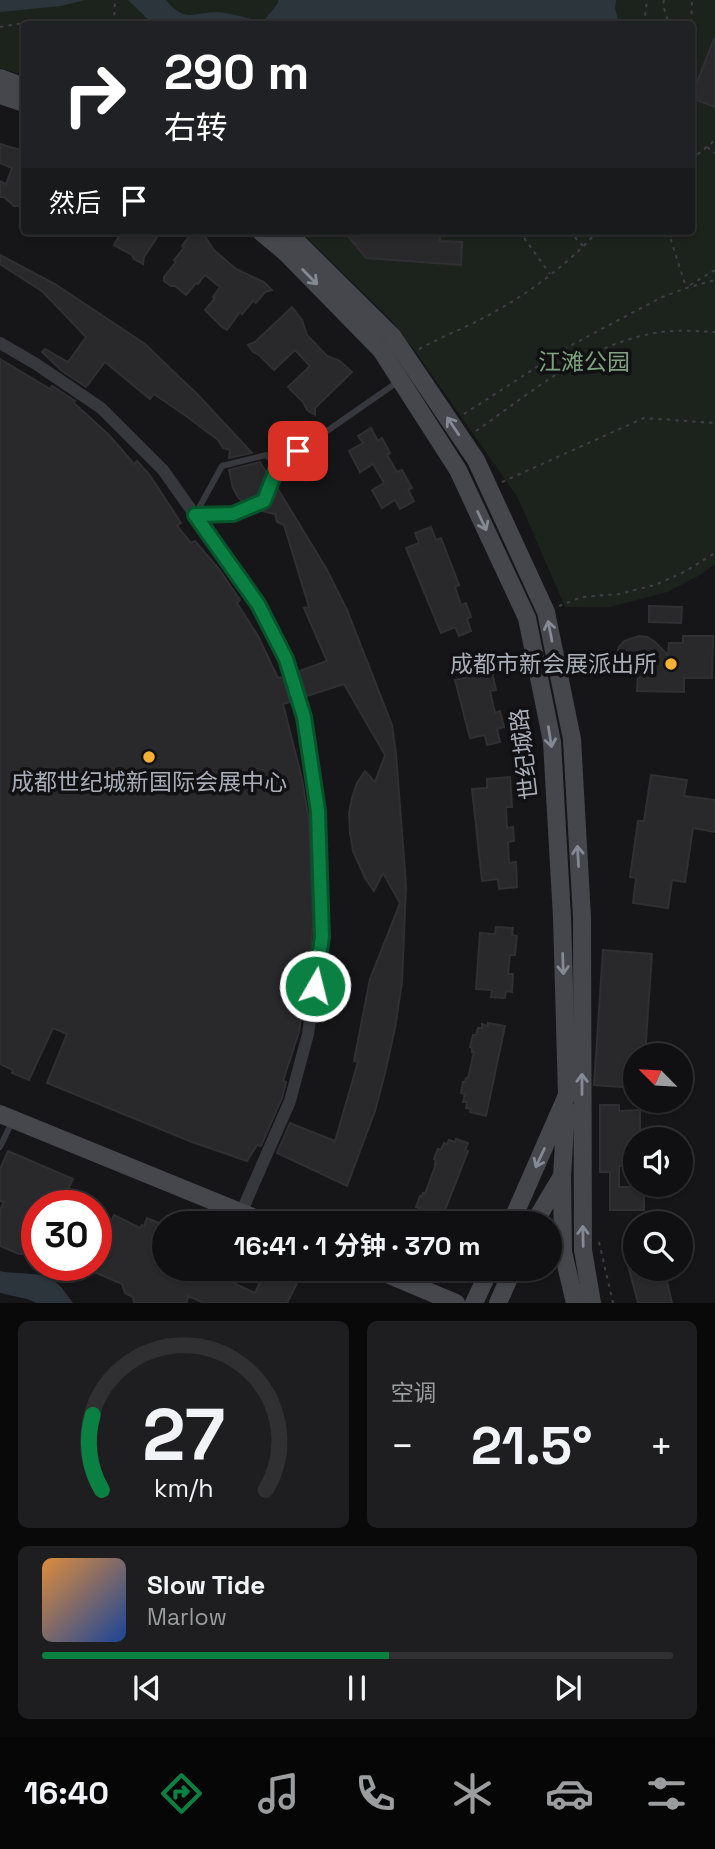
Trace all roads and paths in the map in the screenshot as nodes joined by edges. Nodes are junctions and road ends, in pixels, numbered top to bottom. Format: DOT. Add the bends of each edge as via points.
graph roads {
  1 [pos="115,0"];
  2 [pos="647,0"];
  3 [pos="664,0"];
  4 [pos="692,0"];
  5 [pos="37,21"];
  6 [pos="75,21"];
  7 [pos="114,21"];
  8 [pos="644,21"];
  9 [pos="668,21"];
  10 [pos="691,21"];
  11 [pos="21,24"];
  12 [pos="0,27"];
  13 [pos="0,78"];
  14 [pos="21,86"];
  15 [pos="0,95"];
  16 [pos="21,102"];
  17 [pos="715,140"];
  18 [pos="706,147"];
  19 [pos="715,153"];
  20 [pos="695,157"];
  21 [pos="265,235"];
  22 [pos="290,235"];
  23 [pos="522,235"];
  24 [pos="573,235"];
  25 [pos="594,235"];
  26 [pos="669,235"];
  27 [pos="583,246"];
  28 [pos="715,271"];
  29 [pos="551,275"];
  30 [pos="715,281"];
  31 [pos="686,288"];
  32 [pos="715,332"];
  33 [pos="0,343"];
  34 [pos="415,351"];
  35 [pos="401,380"];
  36 [pos="460,417"];
  37 [pos="715,423"];
  38 [pos="472,433"];
  39 [pos="278,465"];
  40 [pos="489,488"];
  41 [pos="195,515"];
  42 [pos="715,553"];
  43 [pos="546,612"];
  44 [pos="567,1095"];
  45 [pos="7,1117"];
  46 [pos="0,1147"];
  47 [pos="582,1152"];
  48 [pos="562,1177"];
  49 [pos="236,1211"];
  50 [pos="242,1211"];
  51 [pos="516,1211"];
  52 [pos="541,1211"];
  53 [pos="562,1271"];
  54 [pos="404,1281"];
  55 [pos="484,1281"];
  56 [pos="508,1281"];
  57 [pos="570,1283"];
  58 [pos="456,1303"];
  59 [pos="474,1303"];
  60 [pos="498,1303"];
  61 [pos="575,1303"];
  62 [pos="592,1303"];
  1 -- 7 [label="path"];
  2 -- 8 [label="path"];
  3 -- 9 [label="path"];
  4 -- 10 [label="path"];
  5 -- 6 [label="path"];
  11 -- 12 [label="path"];
  13 -- 14 [label="main road"];
  15 -- 16 [label="main road"];
  17 -- 18 [label="path"];
  18 -- 19 [label="path"];
  18 -- 20 [label="path"];
  21 -- 35 [label="main road, 世纪城路, one-way" via="382,350"];
  40 -- 22 [label="main road, 世纪城路, one-way" via="476,460 393,337"];
  23 -- 29 [label="path"];
  24 -- 27 [label="path"];
  25 -- 27 [label="path"];
  26 -- 31 [label="path"];
  27 -- 29 [label="path"];
  28 -- 31 [label="path"];
  29 -- 34 [label="path" via="524,295"];
  30 -- 31 [label="path"];
  31 -- 36 [label="path" via="568,347"];
  32 -- 38 [label="path" via="651,333 592,354"];
  33 -- 41 [label="street" via="101,408 163,470"];
  35 -- 39 [label="lane"];
  35 -- 44 [label="main road, 世纪城路, one-way" via="458,470 527,618 552,742"];
  37 -- 40 [label="path" via="644,418"];
  39 -- 41 [label="lane" via="264,501 233,514"];
  39 -- 41 [label="lane" via="266,456 222,466"];
  40 -- 43 [label="main road, 世纪城路"];
  41 -- 50 [label="street" via="258,604 286,659 304,717 318,811 322,937 307,1034 290,1101"];
  42 -- 43 [label="path" via="655,584 619,594 582,597"];
  47 -- 43 [label="main road, 世纪城路, one-way" via="582,917 572,739"];
  44 -- 48 [label="main road"];
  44 -- 51 [label="main road, 世纪城路, one-way"];
  45 -- 46 [label="lane"];
  45 -- 49 [label="main road"];
  47 -- 48 [label="main road"];
  62 -- 47 [label="main road, 世纪城路, one-way" via="583,1250"];
  48 -- 52 [label="main road"];
  48 -- 57 [label="main road" via="563,1252"];
  53 -- 57 [label="main road"];
  54 -- 58 [label="main road"];
  55 -- 59 [label="main road"];
  56 -- 60 [label="main road"];
  57 -- 61 [label="main road"];
}
